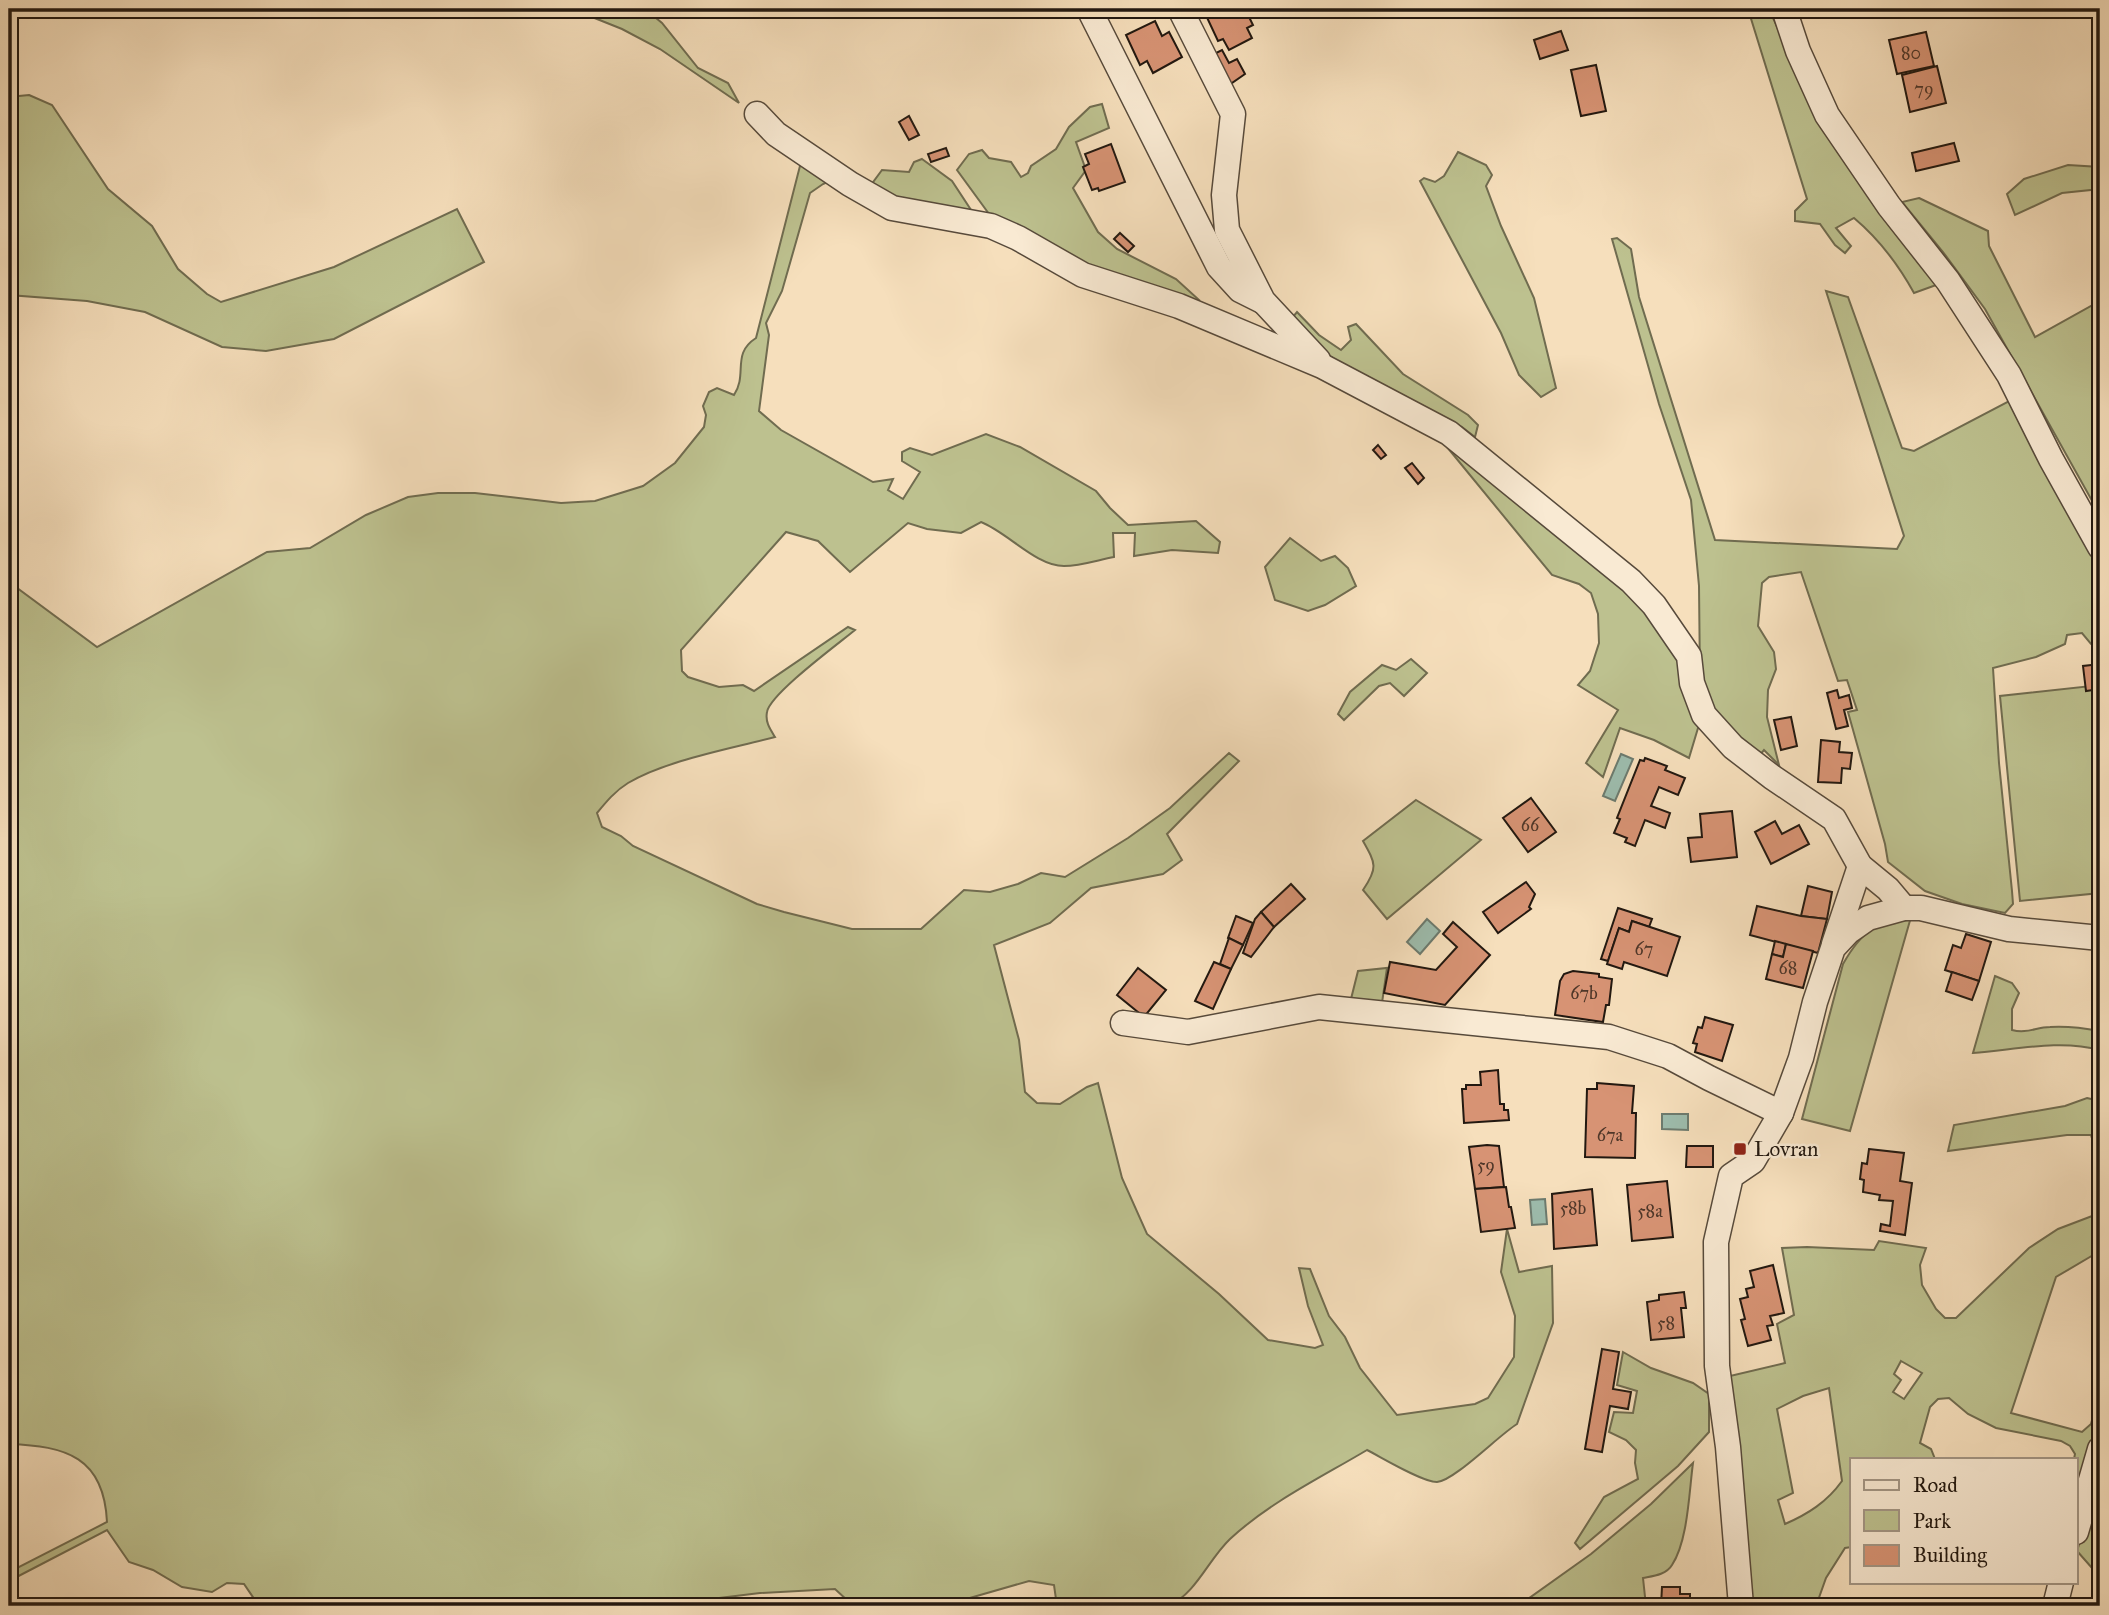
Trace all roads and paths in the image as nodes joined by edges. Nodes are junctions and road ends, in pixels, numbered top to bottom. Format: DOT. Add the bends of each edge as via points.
graph roads {
  1 [pos="1089,9"];
  2 [pos="1180,9"];
  3 [pos="1784,9"];
  4 [pos="757,114"];
  5 [pos="1263,301"];
  6 [pos="1322,366"];
  7 [pos="2100,547"];
  8 [pos="1860,866"];
  9 [pos="1904,908"];
  10 [pos="2100,938"];
  11 [pos="1833,948"];
  12 [pos="1123,1023"];
  13 [pos="1781,1113"];
  14 [pos="2100,1449"];
  15 [pos="2078,1525"];
  16 [pos="2060,1584"];
  17 [pos="1741,1606"];
  18 [pos="2055,1606"];
  1 -- 5 [label="street" via="1219,267 1240,290"];
  2 -- 5 [label="street" via="1233,114 1224,195 1227,230"];
  3 -- 7 [label="street" via="1827,115 1889,206 1948,281 2009,375"];
  4 -- 6 [label="street" via="776,134 892,208 991,226 1083,275 1180,306"];
  5 -- 6 [label="street"];
  6 -- 8 [label="street" via="1449,432 1631,581 1660,612 1689,656 1692,683 1704,715 1732,747 1834,819"];
  8 -- 9 [label="street"];
  8 -- 11 [label="street"];
  9 -- 10 [label="street" via="2008,929"];
  9 -- 11 [label="street" via="1868,918"];
  11 -- 13 [label="street"];
  12 -- 13 [label="street" via="1188,1032 1319,1007 1609,1037 1668,1056"];
  13 -- 17 [label="street" via="1753,1161 1731,1176 1716,1242 1717,1366"];
  14 -- 15 [label="street"];
  16 -- 18 [label="street"];
}
